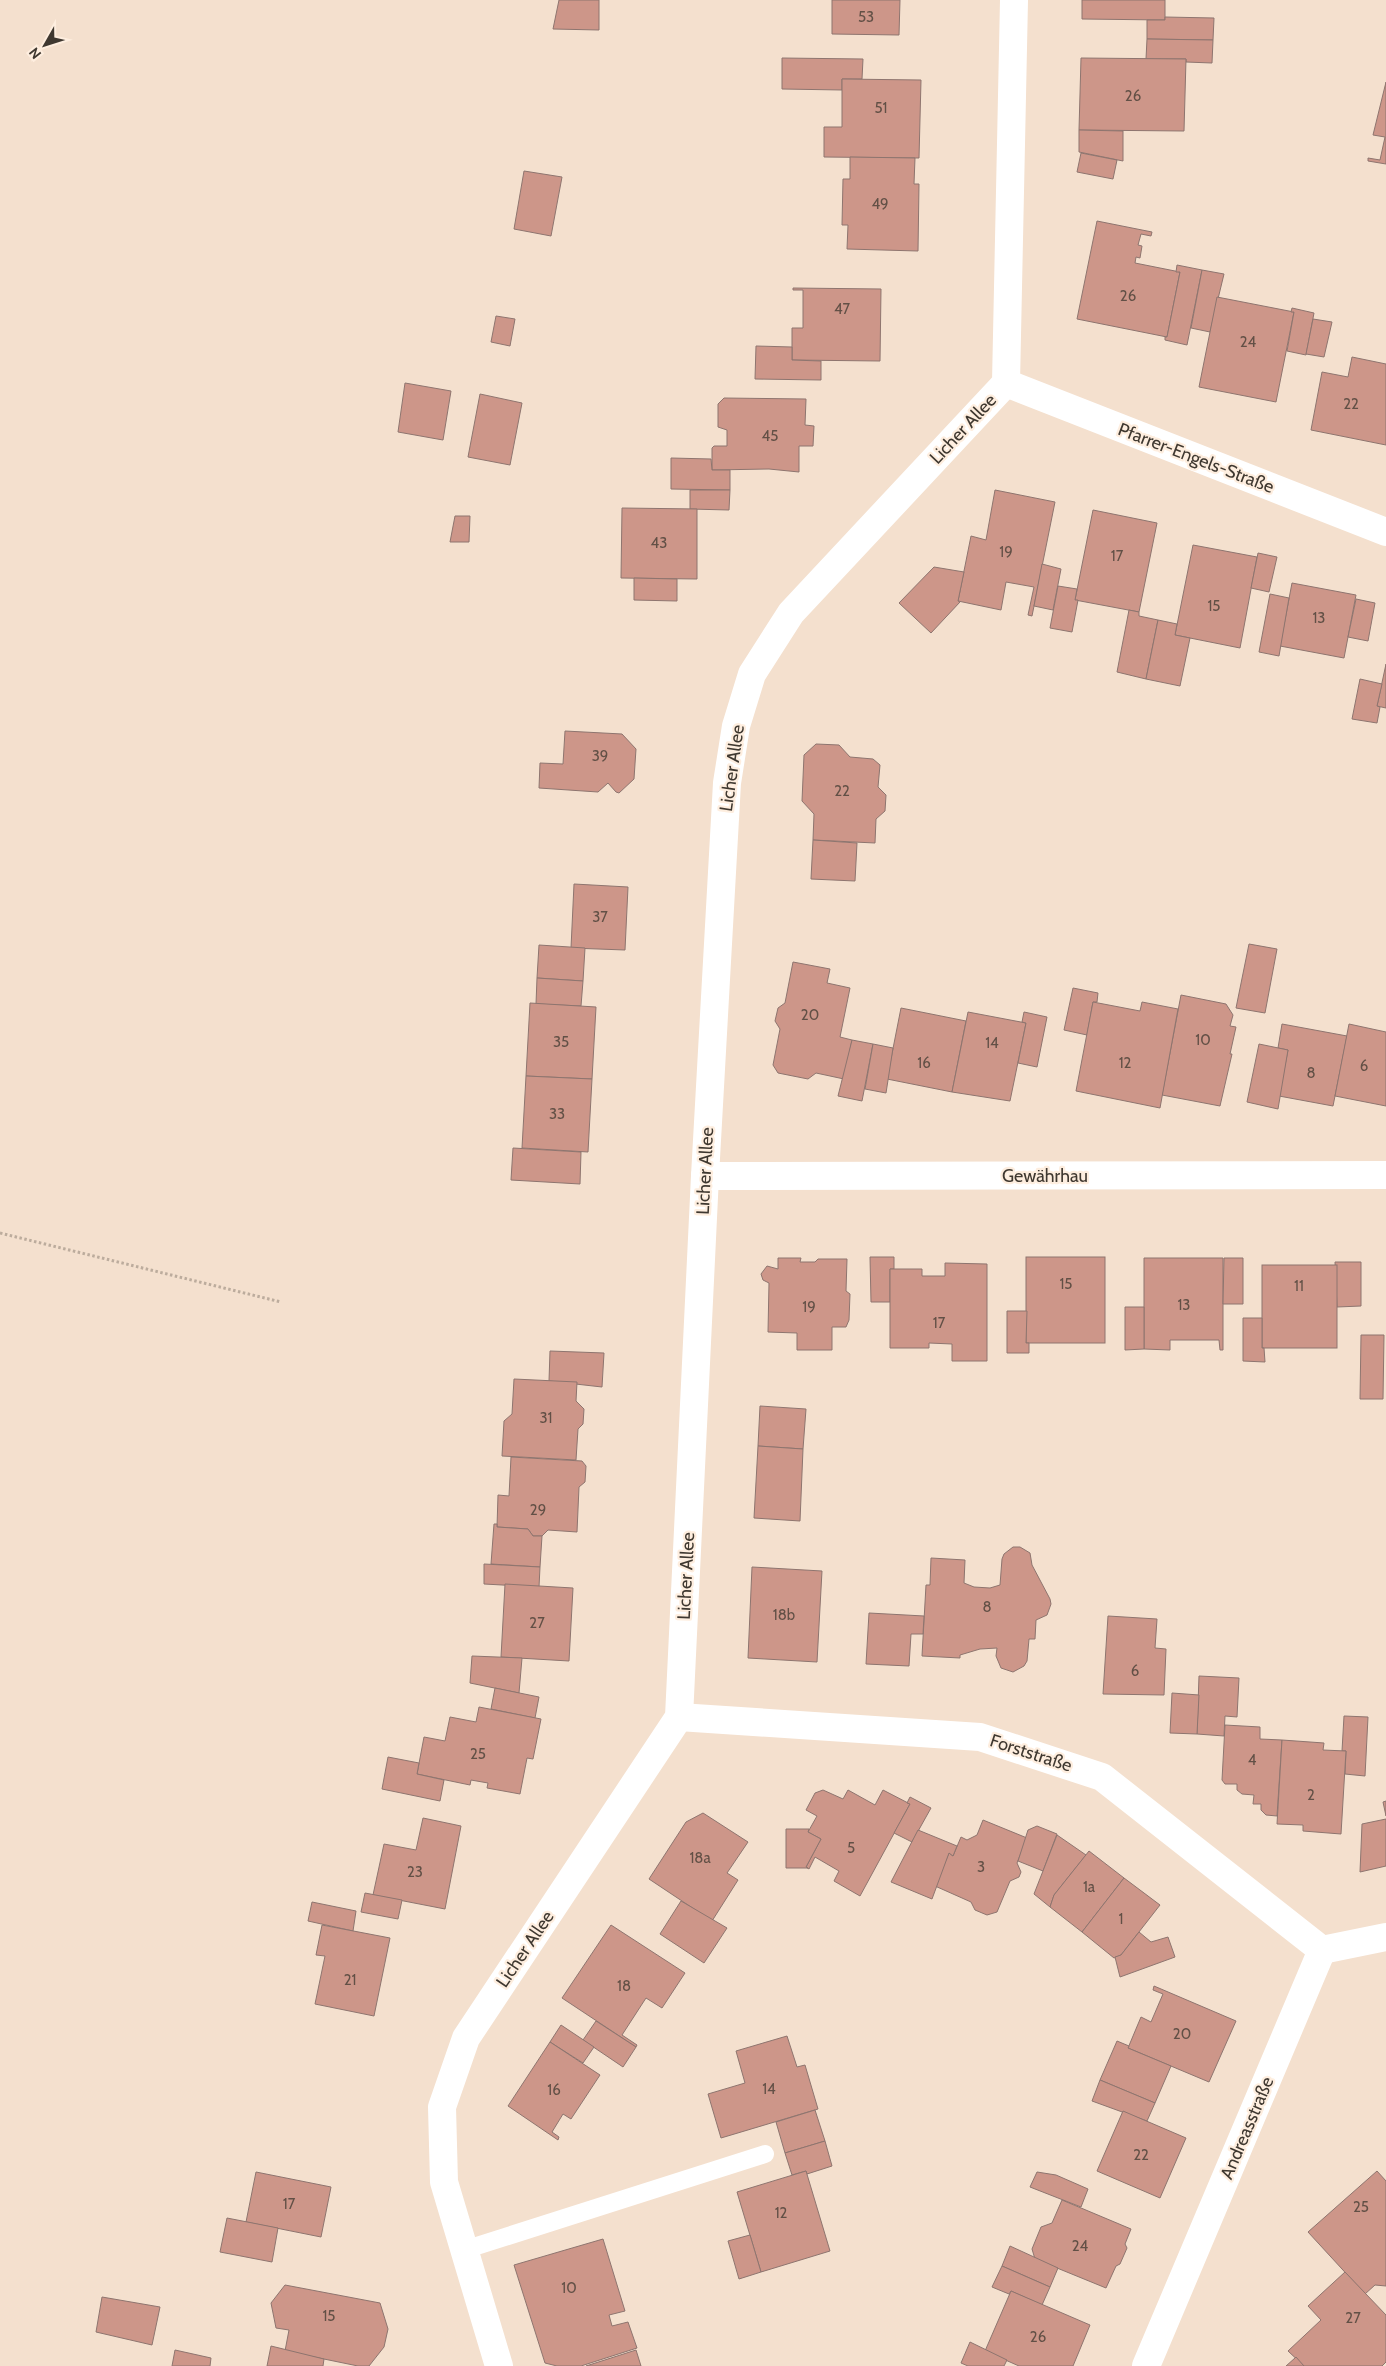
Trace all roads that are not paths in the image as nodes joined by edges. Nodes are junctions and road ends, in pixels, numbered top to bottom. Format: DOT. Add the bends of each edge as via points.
graph roads {
  1 [pos="1014,0"];
  2 [pos="1006,383"];
  3 [pos="1386,532"];
  4 [pos="1386,1175"];
  5 [pos="705,1176"];
  6 [pos="679,1717"];
  7 [pos="1386,1937"];
  8 [pos="1322,1950"];
  9 [pos="765,2154"];
  10 [pos="464,2250"];
  11 [pos="499,2366"];
  12 [pos="1146,2366"];
  1 -- 2 [label="street, Licher Allee"];
  2 -- 3 [label="street, Pfarrer-Engels-Straße"];
  2 -- 5 [label="street, Licher Allee" via="791,613 752,674 736,726 727,783"];
  4 -- 5 [label="street, Gewährhau"];
  5 -- 6 [label="street, Licher Allee"];
  6 -- 8 [label="street, Forststraße" via="980,1737 1102,1776"];
  6 -- 10 [label="street, Licher Allee" via="466,2038 442,2107 444,2182"];
  7 -- 8 [label="street"];
  8 -- 12 [label="street, Andreasstraße"];
  9 -- 10 [label="lane"];
  10 -- 11 [label="street, Licher Allee"];
}
